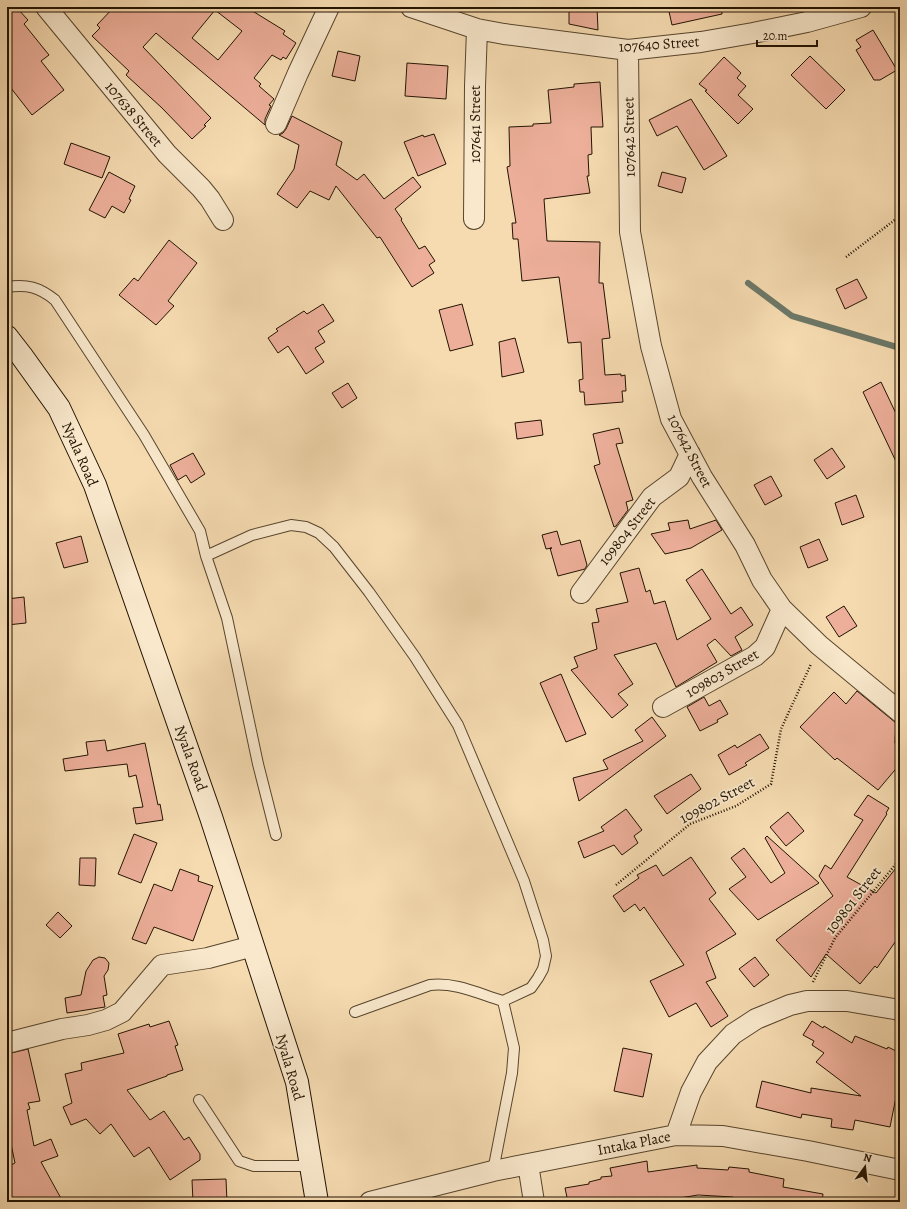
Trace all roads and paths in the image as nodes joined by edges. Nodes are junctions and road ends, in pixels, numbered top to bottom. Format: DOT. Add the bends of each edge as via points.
graph roads {
  1 [pos="46,7"];
  2 [pos="329,7"];
  3 [pos="411,7"];
  4 [pos="861,7"];
  5 [pos="477,29"];
  6 [pos="628,50"];
  7 [pos="276,124"];
  8 [pos="900,216"];
  9 [pos="474,219"];
  10 [pos="223,220"];
  11 [pos="846,257"];
  12 [pos="7,287"];
  13 [pos="7,337"];
  14 [pos="690,454"];
  15 [pos="206,556"];
  16 [pos="581,593"];
  17 [pos="782,609"];
  18 [pos="819,646"];
  19 [pos="663,707"];
  20 [pos="900,712"];
  21 [pos="276,835"];
  22 [pos="900,859"];
  23 [pos="616,885"];
  24 [pos="253,946"];
  25 [pos="504,1001"];
  26 [pos="806,1001"];
  27 [pos="900,1010"];
  28 [pos="355,1012"];
  29 [pos="7,1043"];
  30 [pos="199,1100"];
  31 [pos="676,1135"];
  32 [pos="528,1164"];
  33 [pos="312,1166"];
  34 [pos="900,1170"];
  35 [pos="493,1171"];
  36 [pos="317,1202"];
  37 [pos="370,1202"];
  38 [pos="534,1202"];
  1 -- 10 [label="street, 107638 Street" via="167,154 201,188"];
  2 -- 7 [label="street"];
  3 -- 5 [label="street, 107640 Street"];
  4 -- 6 [label="street, 107640 Street" via="753,33"];
  5 -- 6 [label="street, 107640 Street"];
  5 -- 9 [label="street, 107641 Street"];
  6 -- 14 [label="street, 107642 Street" via="630,232 651,346 671,419"];
  8 -- 11 [label="path"];
  12 -- 15 [label="lane" via="30,286 44,291 55,300 144,435 200,531"];
  13 -- 24 [label="street, Nyala Road" via="22,354 59,408 95,485 212,818"];
  14 -- 16 [label="street, 109804 Street" via="679,477 652,497"];
  14 -- 17 [label="street, 107642 Street" via="702,478 745,545 762,580"];
  15 -- 21 [label="lane" via="227,618"];
  15 -- 25 [label="lane" via="252,535 291,525 306,527 319,533 334,547 369,592 415,657 458,725 524,881 543,940 546,956 538,978 531,988"];
  17 -- 18 [label="street, 107642 Street"];
  17 -- 19 [label="street, 109803 Street" via="765,647 755,656"];
  18 -- 20 [label="street, 107642 Street"];
  18 -- 23 [label="path, 109802 Street" via="781,729 771,784 736,806 690,824"];
  22 -- 26 [label="path, 109801 Street" via="835,938"];
  24 -- 29 [label="street" via="208,958 162,964 122,1012 88,1025"];
  24 -- 33 [label="street, Nyala Road" via="297,1082"];
  25 -- 28 [label="lane" via="442,984 424,987"];
  25 -- 35 [label="lane" via="514,1048 512,1073"];
  26 -- 27 [label="street" via="847,1001"];
  26 -- 31 [label="street" via="756,1019 732,1034 707,1062 691,1092"];
  30 -- 33 [label="lane" via="239,1161 254,1166"];
  31 -- 32 [label="street, Intaka Place"];
  31 -- 34 [label="street, Intaka Place" via="723,1136"];
  32 -- 35 [label="street, Intaka Place"];
  32 -- 38 [label="street"];
  33 -- 36 [label="street, Nyala Road"];
  35 -- 37 [label="street, Intaka Place"];
}
